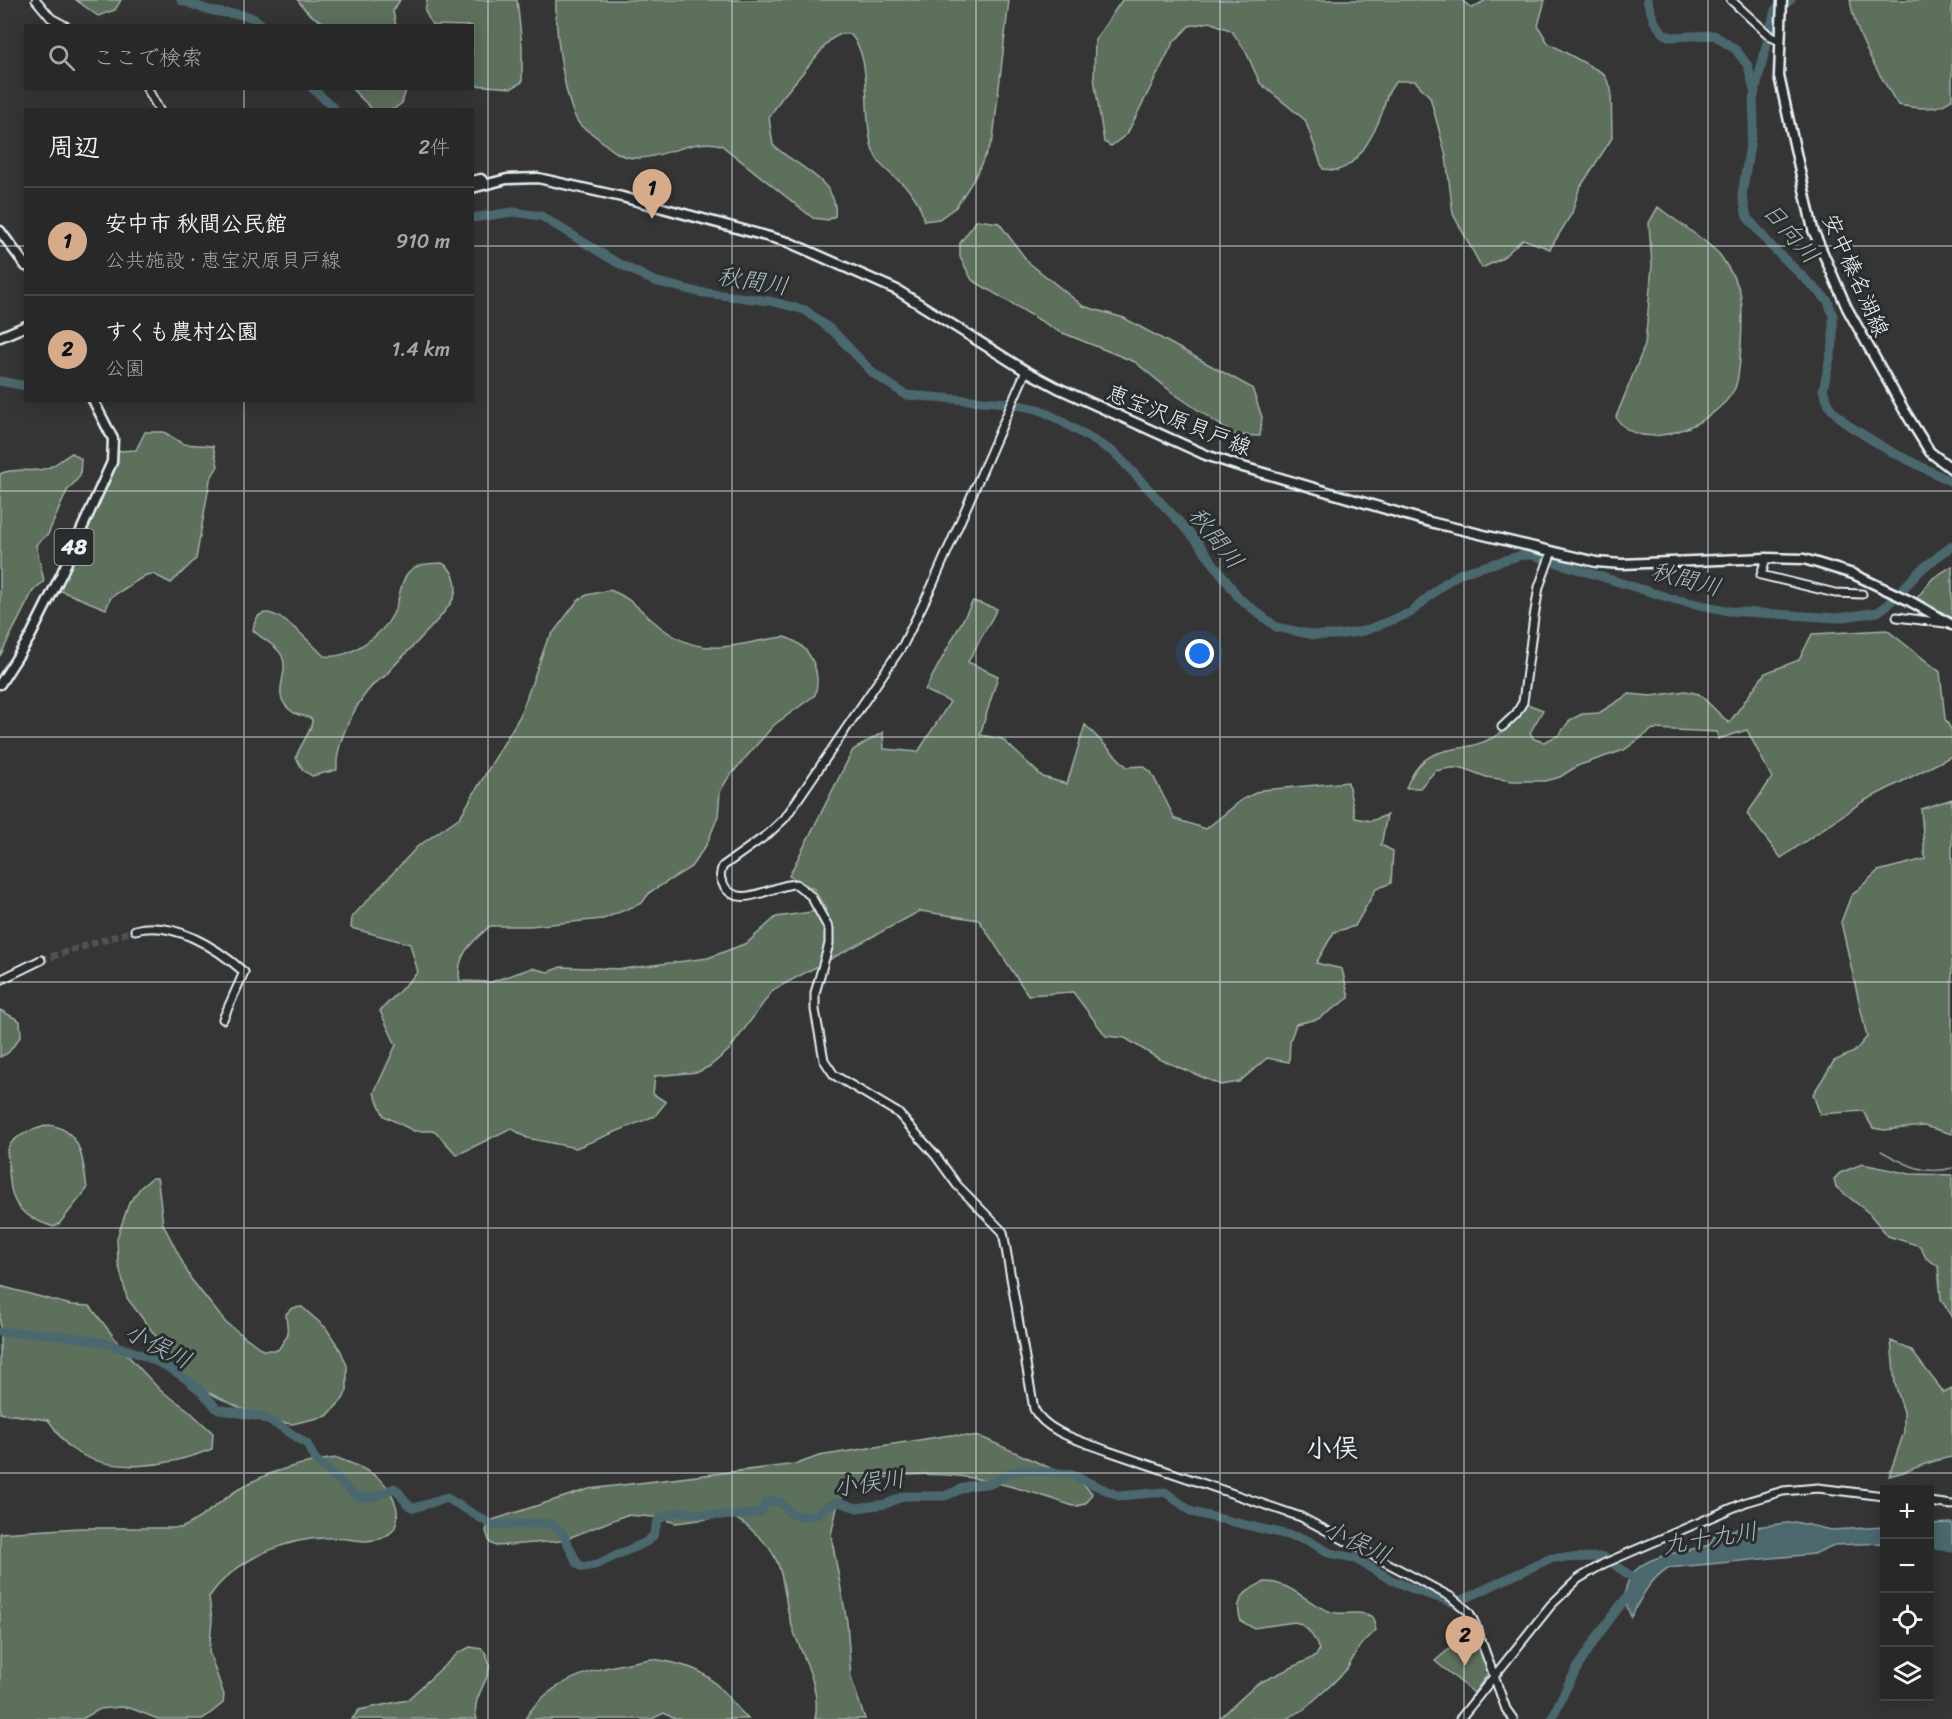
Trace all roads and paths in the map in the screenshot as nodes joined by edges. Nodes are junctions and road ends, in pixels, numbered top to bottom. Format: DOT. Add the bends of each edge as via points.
graph roads {
  1 [pos="36,0"];
  2 [pos="1731,0"];
  3 [pos="1782,4"];
  4 [pos="62,24"];
  5 [pos="1780,41"];
  6 [pos="148,90"];
  7 [pos="158,108"];
  8 [pos="474,181"];
  9 [pos="486,184"];
  10 [pos="474,187"];
  11 [pos="0,231"];
  12 [pos="24,263"];
  13 [pos="24,327"];
  14 [pos="0,337"];
  15 [pos="1026,371"];
  16 [pos="93,402"];
  17 [pos="1952,469"];
  18 [pos="1551,553"];
  19 [pos="1766,558"];
  20 [pos="1862,594"];
  21 [pos="1897,617"];
  22 [pos="1951,625"];
  23 [pos="0,684"];
  24 [pos="1502,727"];
  25 [pos="135,930"];
  26 [pos="40,960"];
  27 [pos="0,980"];
  28 [pos="223,1019"];
  29 [pos="1880,1496"];
  30 [pos="1934,1503"];
  31 [pos="1952,1505"];
  32 [pos="1495,1676"];
  33 [pos="1460,1719"];
  34 [pos="1513,1719"];
  1 -- 4 [label="street" via="51,18"];
  2 -- 5 [label="street" via="1768,35"];
  3 -- 5 [label="main road, 安中榛名湖線"];
  5 -- 17 [label="main road, 安中榛名湖線" via="1779,76 1785,112 1820,248 1847,308 1917,432 1930,452"];
  6 -- 7 [label="street"];
  8 -- 9 [label="main road, 恵宝沢原貝戸線" via="481,179"];
  9 -- 10 [label="main road, 恵宝沢原貝戸線"];
  9 -- 15 [label="main road, 恵宝沢原貝戸線" via="538,178 788,242 897,290"];
  11 -- 12 [label="main road"];
  13 -- 14 [label="main road"];
  15 -- 18 [label="main road, 恵宝沢原貝戸線" via="1206,455 1430,522"];
  15 -- 32 [label="street" via="903,645 785,818 723,866 722,881 732,894 743,897 796,884 807,892 824,917 829,944 815,1003 826,1065 834,1075 898,1113 957,1185 1003,1232 1034,1409 1041,1419 1108,1452 1301,1517 1451,1597 1467,1610 1475,1624"];
  16 -- 23 [label="main road, 48" via="113,439 112,462 63,573"];
  18 -- 19 [label="main road, 恵宝沢原貝戸線" via="1622,564"];
  18 -- 24 [label="street" via="1533,617 1523,702"];
  19 -- 20 [label="street" via="1761,575 1835,593"];
  19 -- 22 [label="main road, 恵宝沢原貝戸線" via="1816,561 1877,585"];
  21 -- 22 [label="street"];
  25 -- 28 [label="street" via="165,927 179,931 244,972"];
  26 -- 27 [label="street"];
  29 -- 32 [label="street" via="1818,1488 1783,1491 1746,1502 1613,1559 1563,1592"];
  30 -- 31 [label="street"];
  32 -- 33 [label="street"];
  32 -- 34 [label="street"];
}
